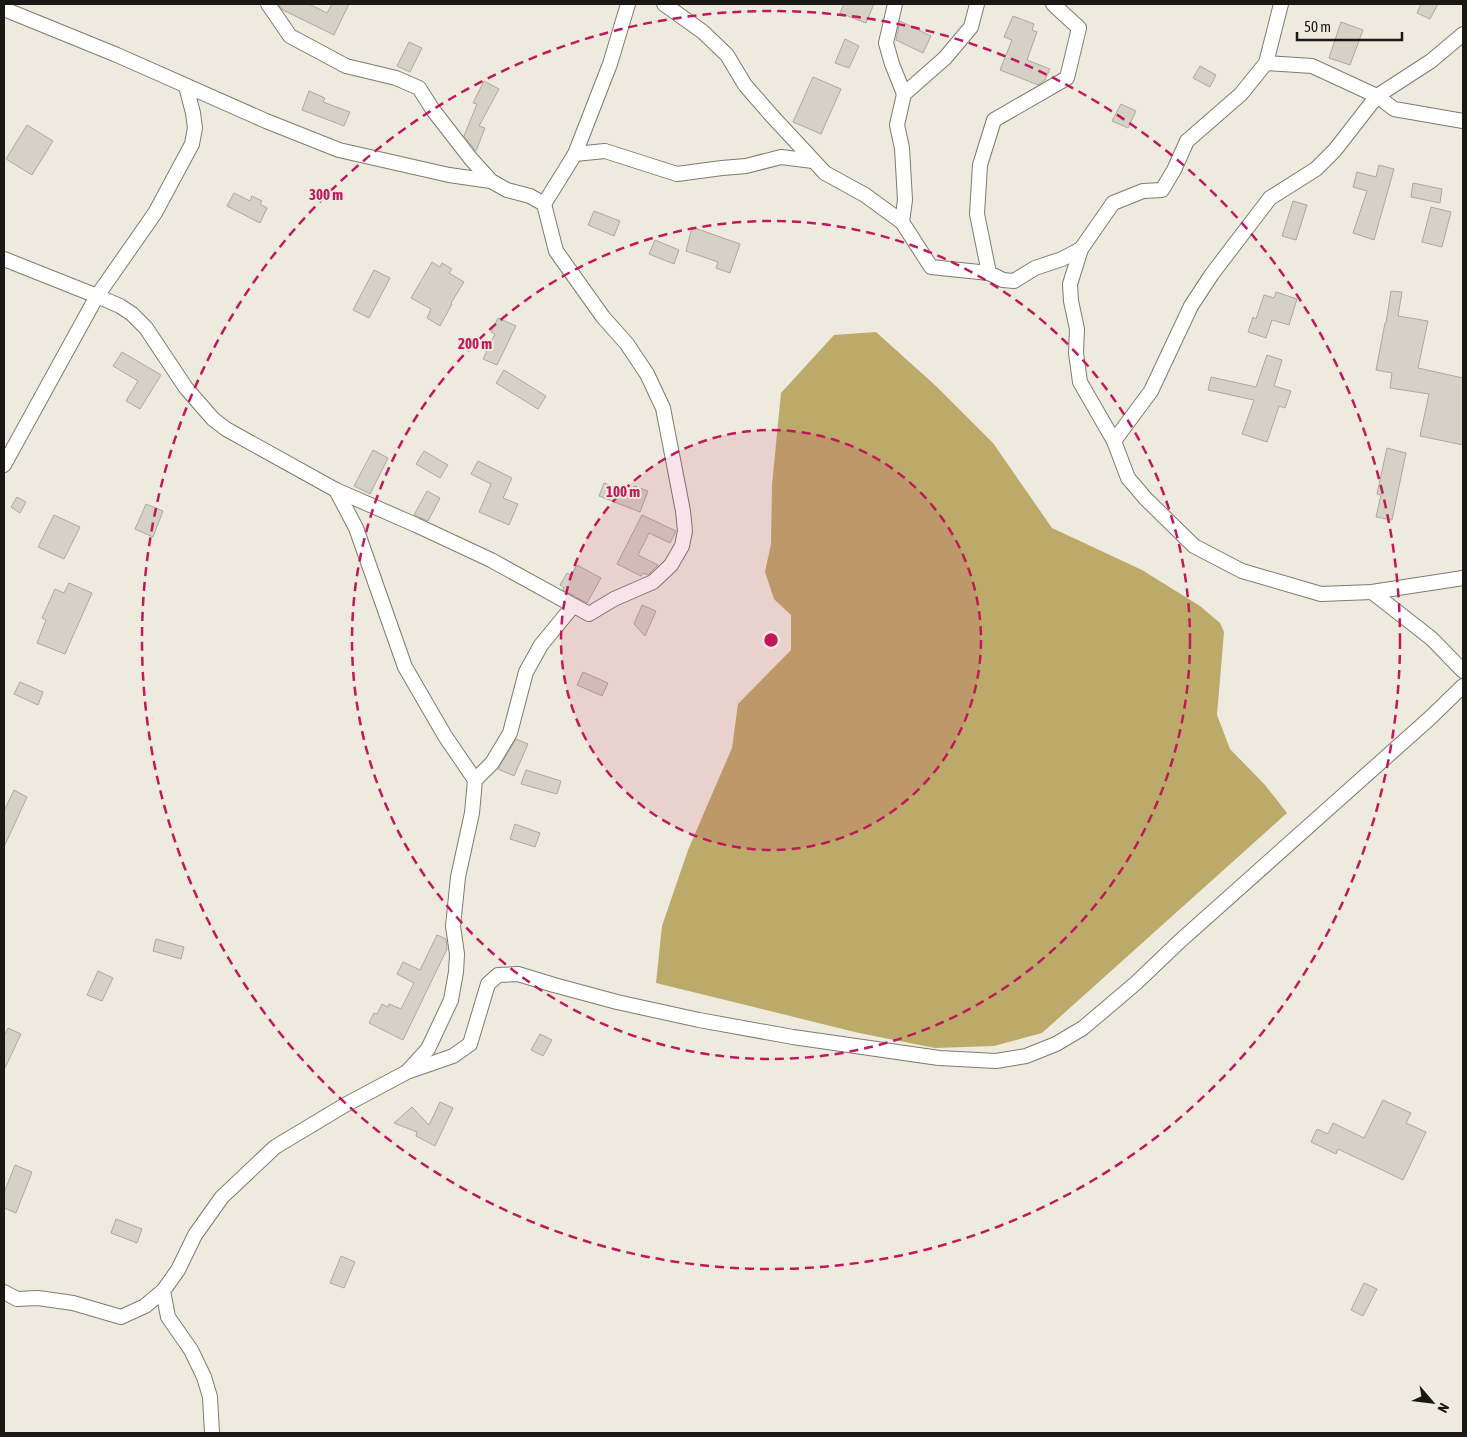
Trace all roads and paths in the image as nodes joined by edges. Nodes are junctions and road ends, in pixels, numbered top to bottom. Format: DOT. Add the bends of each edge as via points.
graph roads {
  1 [pos="268,4"];
  2 [pos="628,4"];
  3 [pos="664,4"];
  4 [pos="895,4"];
  5 [pos="978,4"];
  6 [pos="1053,4"];
  7 [pos="1281,4"];
  8 [pos="4,9"];
  9 [pos="1463,34"];
  10 [pos="1266,63"];
  11 [pos="186,86"];
  12 [pos="904,94"];
  13 [pos="1377,96"];
  14 [pos="1463,121"];
  15 [pos="575,154"];
  16 [pos="814,161"];
  17 [pos="491,181"];
  18 [pos="544,204"];
  19 [pos="902,222"];
  20 [pos="1081,248"];
  21 [pos="4,259"];
  22 [pos="4,270"];
  23 [pos="35,272"];
  24 [pos="989,273"];
  25 [pos="97,296"];
  26 [pos="1114,441"];
  27 [pos="4,465"];
  28 [pos="336,490"];
  29 [pos="1463,575"];
  30 [pos="1372,592"];
  31 [pos="573,606"];
  32 [pos="1463,671"];
  33 [pos="1463,686"];
  34 [pos="474,780"];
  35 [pos="407,1072"];
  36 [pos="163,1291"];
  37 [pos="4,1292"];
  38 [pos="212,1433"];
  1 -- 17 [label="street" via="290,36 346,66 396,78 419,88"];
  2 -- 15 [label="street" via="610,64"];
  3 -- 16 [label="street" via="703,32 727,55 745,85"];
  4 -- 12 [label="street" via="886,42"];
  5 -- 12 [label="street" via="971,26 945,58"];
  6 -- 24 [label="street" via="1079,28 1067,78 994,120 980,165 977,214"];
  7 -- 10 [label="street"];
  8 -- 11 [label="street"];
  9 -- 13 [label="street" via="1431,61"];
  10 -- 13 [label="street" via="1312,66"];
  10 -- 20 [label="street" via="1241,94 1187,141 1162,190 1143,192 1113,203"];
  11 -- 17 [label="street" via="339,150 449,175"];
  11 -- 25 [label="street" via="195,128 192,144 155,213"];
  12 -- 19 [label="street" via="897,125 902,148 905,200"];
  13 -- 14 [label="street" via="1394,109"];
  13 -- 26 [label="street" via="1335,150 1316,169 1270,198 1239,238 1191,306 1151,392"];
  15 -- 16 [label="street" via="604,151 677,174 746,166 781,158"];
  15 -- 18 [label="street"];
  16 -- 19 [label="street" via="825,173"];
  17 -- 18 [label="street"];
  18 -- 31 [label="street" via="556,251 603,318 627,344 647,374 663,408 676,466 685,531 682,546 671,565 653,582 589,614"];
  19 -- 24 [label="street" via="931,267"];
  20 -- 24 [label="street" via="1014,281 1002,280"];
  20 -- 26 [label="street" via="1070,284 1080,382"];
  21 -- 23 [label="street"];
  22 -- 23 [label="street"];
  23 -- 25 [label="street"];
  25 -- 27 [label="street"];
  25 -- 28 [label="street" via="120,306 146,328 186,388 226,429"];
  26 -- 30 [label="street" via="1128,478 1194,546 1242,571 1321,594"];
  28 -- 31 [label="street" via="491,560"];
  28 -- 34 [label="street" via="356,528 405,667"];
  29 -- 30 [label="street"];
  30 -- 32 [label="street" via="1432,639"];
  31 -- 34 [label="street" via="541,646 526,672 510,733 492,763"];
  33 -- 35 [label="street" via="1136,983 1082,1028 1056,1044 1026,1056 996,1061 939,1058 793,1037 617,1002 518,974 498,975 488,984 470,1044 453,1056"];
  34 -- 35 [label="street" via="472,813 458,877 454,926 456,972 451,1000 428,1049"];
  35 -- 36 [label="street" via="275,1147 222,1197 195,1235 178,1270"];
  36 -- 37 [label="street" via="144,1306 121,1317 72,1303 38,1298 17,1299"];
  36 -- 38 [label="street" via="168,1317 191,1350 204,1377 210,1397"];
}
